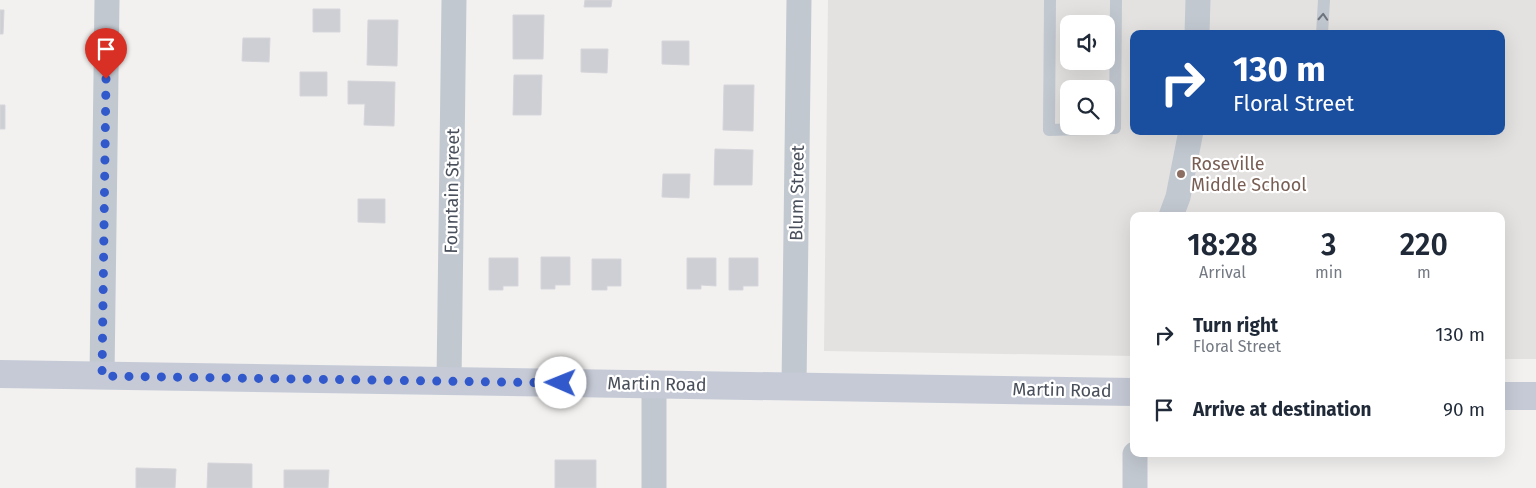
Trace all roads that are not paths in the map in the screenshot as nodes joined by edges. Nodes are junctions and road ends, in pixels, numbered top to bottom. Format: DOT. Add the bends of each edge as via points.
graph roads {
  1 [pos="107,0"];
  2 [pos="454,0"];
  3 [pos="799,0"];
  4 [pos="1050,0"];
  5 [pos="1116,0"];
  6 [pos="1198,0"];
  7 [pos="1324,0"];
  8 [pos="1197,30"];
  9 [pos="1322,30"];
  10 [pos="1190,135"];
  11 [pos="1172,212"];
  12 [pos="0,374"];
  13 [pos="102,376"];
  14 [pos="449,381"];
  15 [pos="654,384"];
  16 [pos="794,385"];
  17 [pos="1130,392"];
  18 [pos="1505,396"];
  19 [pos="1536,396"];
  20 [pos="1135,457"];
  21 [pos="654,488"];
  22 [pos="1135,488"];
  1 -- 13 [label="street"];
  2 -- 14 [label="street, Fountain Street"];
  3 -- 16 [label="street, Blum Street"];
  4 -- 5 [label="lane" via="1049,130 1115,128"];
  6 -- 8 [label="street"];
  9 -- 7 [label="lane, one-way"];
  10 -- 11 [label="street"];
  12 -- 13 [label="street, Martin Road"];
  13 -- 14 [label="street, Martin Road"];
  14 -- 15 [label="street, Martin Road"];
  15 -- 16 [label="street, Martin Road"];
  15 -- 21 [label="street"];
  16 -- 17 [label="street, Martin Road"];
  18 -- 19 [label="street"];
  20 -- 22 [label="street"];
}
